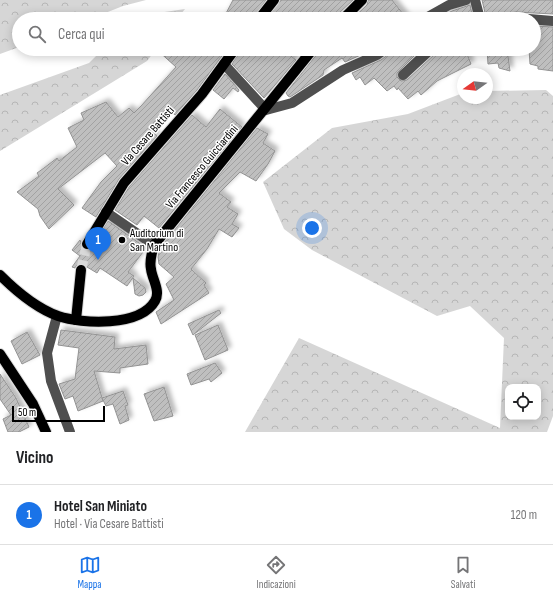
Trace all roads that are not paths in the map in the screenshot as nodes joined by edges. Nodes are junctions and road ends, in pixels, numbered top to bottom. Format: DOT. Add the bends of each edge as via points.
graph roads {
  1 [pos="274,0"];
  2 [pos="362,0"];
  3 [pos="466,0"];
  4 [pos="475,0"];
  5 [pos="265,12"];
  6 [pos="350,12"];
  7 [pos="436,12"];
  8 [pos="478,12"];
  9 [pos="541,20"];
  10 [pos="553,21"];
  11 [pos="230,56"];
  12 [pos="308,56"];
  13 [pos="375,56"];
  14 [pos="423,56"];
  15 [pos="224,64"];
  16 [pos="403,75"];
  17 [pos="266,110"];
  18 [pos="106,212"];
  19 [pos="87,244"];
  20 [pos="154,245"];
  21 [pos="81,270"];
  22 [pos="0,276"];
  23 [pos="57,316"];
  24 [pos="76,320"];
  25 [pos="0,354"];
  26 [pos="46,432"];
  27 [pos="70,432"];
  1 -- 5 [label="main road"];
  2 -- 6 [label="main road"];
  3 -- 7 [label="street"];
  4 -- 8 [label="street"];
  9 -- 10 [label="street"];
  11 -- 15 [label="main road, Via Cesare Battisti"];
  12 -- 17 [label="main road, Via Francesco Guicciardini"];
  13 -- 17 [label="street" via="344,70 292,103"];
  14 -- 16 [label="street"];
  15 -- 17 [label="street"];
  15 -- 18 [label="main road, Via Cesare Battisti" via="202,94 124,183"];
  17 -- 20 [label="main road, Via Francesco Guicciardini"];
  18 -- 19 [label="main road, Via Cesare Battisti"];
  18 -- 20 [label="street"];
  20 -- 24 [label="main road, Via Francesco Guicciardini" via="150,268 158,294 150,308 125,320"];
  21 -- 24 [label="main road"];
  22 -- 23 [label="main road, Via Francesco Guicciardini" via="19,293"];
  23 -- 24 [label="main road, Via Francesco Guicciardini"];
  23 -- 27 [label="street" via="47,353 52,381"];
  25 -- 26 [label="main road" via="33,404"];
}
